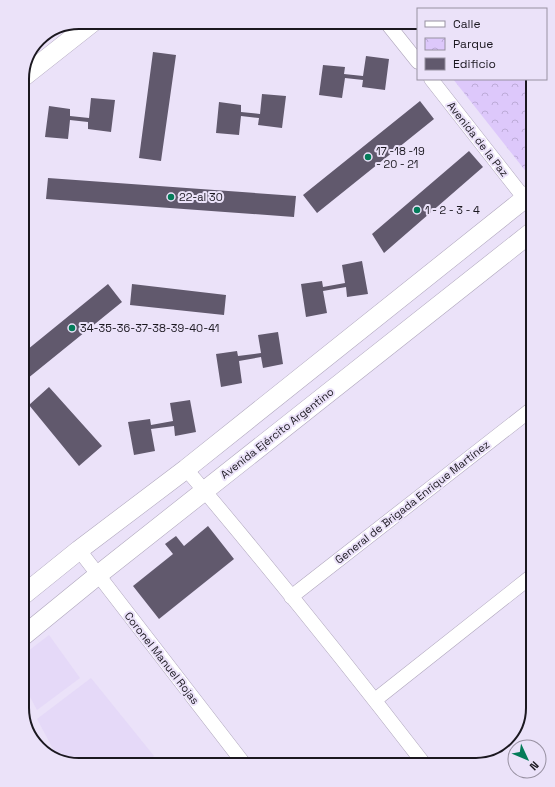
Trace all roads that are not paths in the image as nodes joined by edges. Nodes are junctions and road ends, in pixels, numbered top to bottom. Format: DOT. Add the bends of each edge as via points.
graph roads {
  1 [pos="84,29"];
  2 [pos="392,29"];
  3 [pos="417,61"];
  4 [pos="29,72"];
  5 [pos="432,80"];
  6 [pos="526,192"];
  7 [pos="526,198"];
  8 [pos="526,237"];
  9 [pos="526,413"];
  10 [pos="186,469"];
  11 [pos="204,491"];
  12 [pos="79,550"];
  13 [pos="98,575"];
  14 [pos="526,581"];
  15 [pos="29,590"];
  16 [pos="291,597"];
  17 [pos="29,631"];
  18 [pos="375,700"];
  19 [pos="240,758"];
  20 [pos="420,758"];
  1 -- 4 [label="street"];
  2 -- 3 [label="street"];
  5 -- 6 [label="street, Avenida de la Paz"];
  7 -- 10 [label="street"];
  8 -- 11 [label="street, Avenida Ejército Argentino"];
  9 -- 16 [label="street, General de Brigada Enrique Martínez"];
  10 -- 11 [label="street"];
  10 -- 12 [label="street"];
  11 -- 13 [label="street, Avenida Ejército Argentino"];
  11 -- 16 [label="street"];
  12 -- 13 [label="street, Coronel Manuel Rojas"];
  12 -- 15 [label="street"];
  13 -- 17 [label="street, Avenida Ejército Argentino"];
  13 -- 19 [label="street, Coronel Manuel Rojas"];
  14 -- 18 [label="street"];
  16 -- 18 [label="street"];
  18 -- 20 [label="street"];
}
